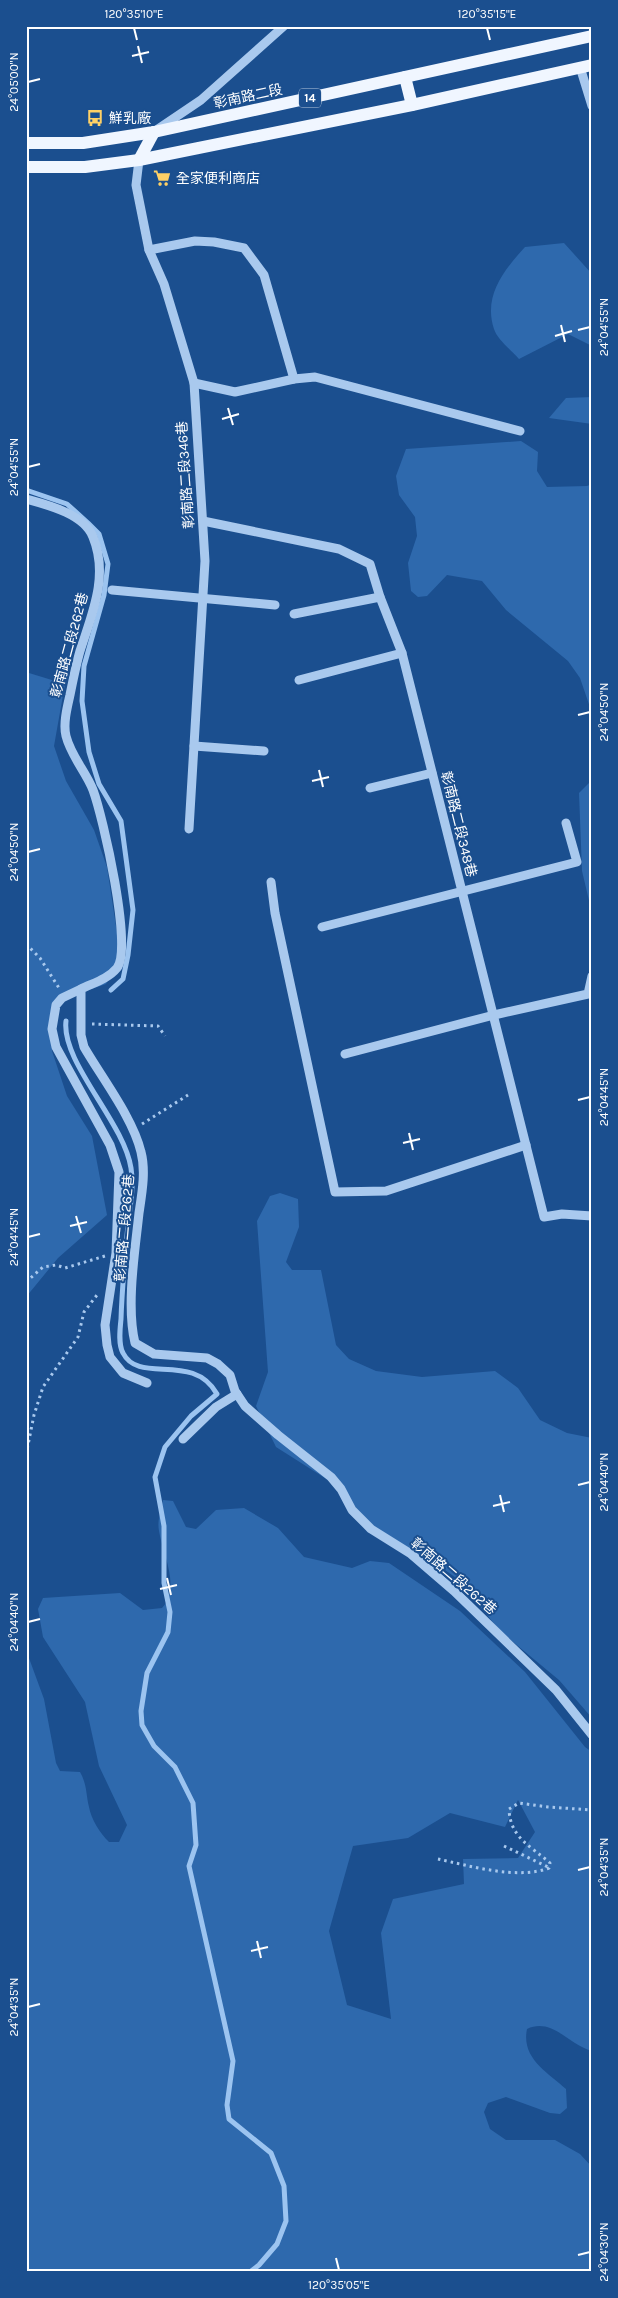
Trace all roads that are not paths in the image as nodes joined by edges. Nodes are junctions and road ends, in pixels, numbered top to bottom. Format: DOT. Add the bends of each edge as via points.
graph roads {
  1 [pos="284,26"];
  2 [pos="592,36"];
  3 [pos="586,66"];
  4 [pos="405,77"];
  5 [pos="412,105"];
  6 [pos="592,106"];
  7 [pos="154,132"];
  8 [pos="26,143"];
  9 [pos="139,160"];
  10 [pos="26,167"];
  11 [pos="149,250"];
  12 [pos="294,379"];
  13 [pos="194,383"];
  14 [pos="520,430"];
  15 [pos="26,499"];
  16 [pos="203,520"];
  17 [pos="112,590"];
  18 [pos="380,597"];
  19 [pos="201,599"];
  20 [pos="275,605"];
  21 [pos="294,614"];
  22 [pos="402,653"];
  23 [pos="299,680"];
  24 [pos="194,746"];
  25 [pos="264,750"];
  26 [pos="432,773"];
  27 [pos="370,788"];
  28 [pos="566,823"];
  29 [pos="189,829"];
  30 [pos="271,882"];
  31 [pos="462,890"];
  32 [pos="322,927"];
  33 [pos="592,976"];
  34 [pos="81,988"];
  35 [pos="494,1015"];
  36 [pos="345,1054"];
  37 [pos="526,1145"];
  38 [pos="592,1216"];
  39 [pos="147,1383"];
  40 [pos="237,1394"];
  41 [pos="183,1439"];
  42 [pos="592,1735"];
  1 -- 7 [label="street" via="201,100"];
  2 -- 4 [label="main road, 彰南路二段 / 14"];
  3 -- 5 [label="main road, 14"];
  3 -- 6 [label="street"];
  4 -- 5 [label="main road"];
  4 -- 7 [label="main road, 彰南路二段 / 14"];
  5 -- 9 [label="main road, 14"];
  7 -- 8 [label="main road, 彰南路二段 / 14" via="83,143"];
  7 -- 9 [label="main road, 彰南路二段346巷"];
  9 -- 10 [label="main road, 14" via="85,167"];
  9 -- 11 [label="street, 彰南路二段346巷" via="136,186"];
  11 -- 12 [label="street" via="195,240 244,248 264,275"];
  11 -- 13 [label="street, 彰南路二段346巷" via="164,284"];
  12 -- 13 [label="street" via="235,392"];
  12 -- 14 [label="street" via="315,377"];
  13 -- 16 [label="street, 彰南路二段346巷"];
  15 -- 34 [label="street, 彰南路二段262巷" via="63,510 82,524 93,535 99,557 96,603 67,706 66,736 93,788 99,808 110,852 122,949 117,968 105,978"];
  16 -- 18 [label="street, 彰南路二段348巷" via="339,549 370,564"];
  16 -- 19 [label="street, 彰南路二段346巷" via="205,561"];
  17 -- 19 [label="street"];
  18 -- 21 [label="street"];
  18 -- 22 [label="street, 彰南路二段348巷"];
  19 -- 20 [label="street"];
  19 -- 24 [label="street, 彰南路二段346巷"];
  22 -- 23 [label="street"];
  22 -- 26 [label="street, 彰南路二段348巷"];
  24 -- 25 [label="street"];
  24 -- 29 [label="street, 彰南路二段346巷"];
  26 -- 27 [label="street"];
  26 -- 31 [label="street, 彰南路二段348巷"];
  28 -- 31 [label="street" via="577,862"];
  30 -- 37 [label="street" via="335,1192 386,1191"];
  31 -- 32 [label="street"];
  31 -- 35 [label="street, 彰南路二段348巷"];
  33 -- 35 [label="street" via="588,994"];
  34 -- 39 [label="street" via="56,1005 52,1029 56,1047 110,1145 119,1172 116,1253 105,1325 110,1357 123,1373"];
  34 -- 40 [label="street, 彰南路二段262巷" via="84,1047 133,1130 141,1152 143,1171 132,1310 135,1343 154,1354 207,1358 230,1375"];
  35 -- 36 [label="street"];
  35 -- 37 [label="street, 彰南路二段348巷"];
  37 -- 38 [label="street, 彰南路二段348巷" via="544,1217 562,1214"];
  40 -- 41 [label="street" via="216,1408"];
  40 -- 42 [label="street, 彰南路二段262巷" via="258,1418 331,1477 352,1510 370,1529 410,1554 454,1591 556,1690"];
}
